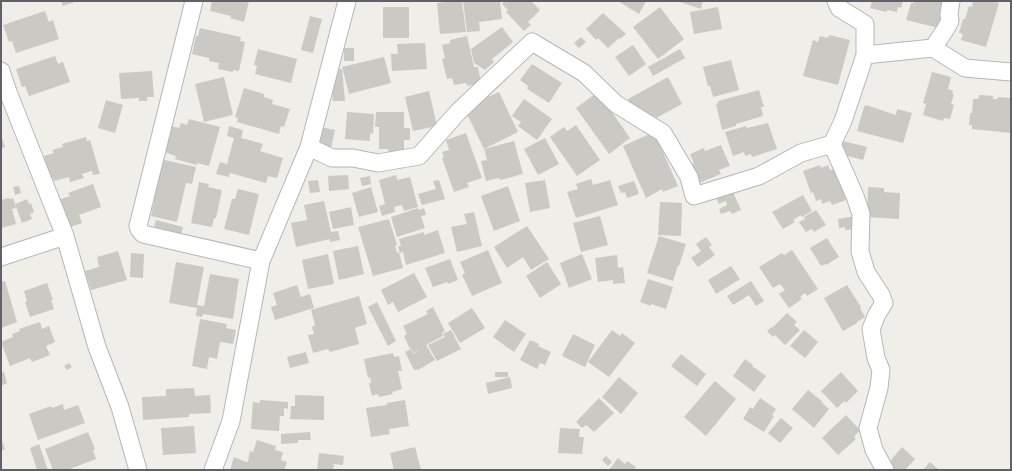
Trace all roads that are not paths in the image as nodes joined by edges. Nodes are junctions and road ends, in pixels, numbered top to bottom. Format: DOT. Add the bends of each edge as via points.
graph roads {
  1 [pos="194,1"];
  2 [pos="347,1"];
  3 [pos="836,1"];
  4 [pos="951,1"];
  5 [pos="933,48"];
  6 [pos="865,55"];
  7 [pos="1,71"];
  8 [pos="1011,72"];
  9 [pos="832,144"];
  10 [pos="309,147"];
  11 [pos="65,236"];
  12 [pos="1,257"];
  13 [pos="261,261"];
  14 [pos="138,470"];
  15 [pos="213,470"];
  16 [pos="885,470"];
  1 -- 13 [label="street" via="138,226 143,234"];
  2 -- 10 [label="street"];
  3 -- 6 [label="street" via="839,8 865,24"];
  4 -- 5 [label="street" via="950,21"];
  5 -- 6 [label="street"];
  5 -- 8 [label="street" via="965,68"];
  6 -- 9 [label="street" via="843,121"];
  7 -- 11 [label="street"];
  9 -- 10 [label="street" via="801,153 759,176 694,196 689,177 663,133 616,104 584,73 532,42 458,112 420,156 378,163 353,158 332,158"];
  9 -- 16 [label="street" via="861,214 860,251 866,272 884,303 871,329 876,358 881,370 868,428 874,450"];
  10 -- 13 [label="street"];
  11 -- 12 [label="street"];
  11 -- 14 [label="street" via="97,347 120,407"];
  13 -- 15 [label="street" via="231,421"];
}
